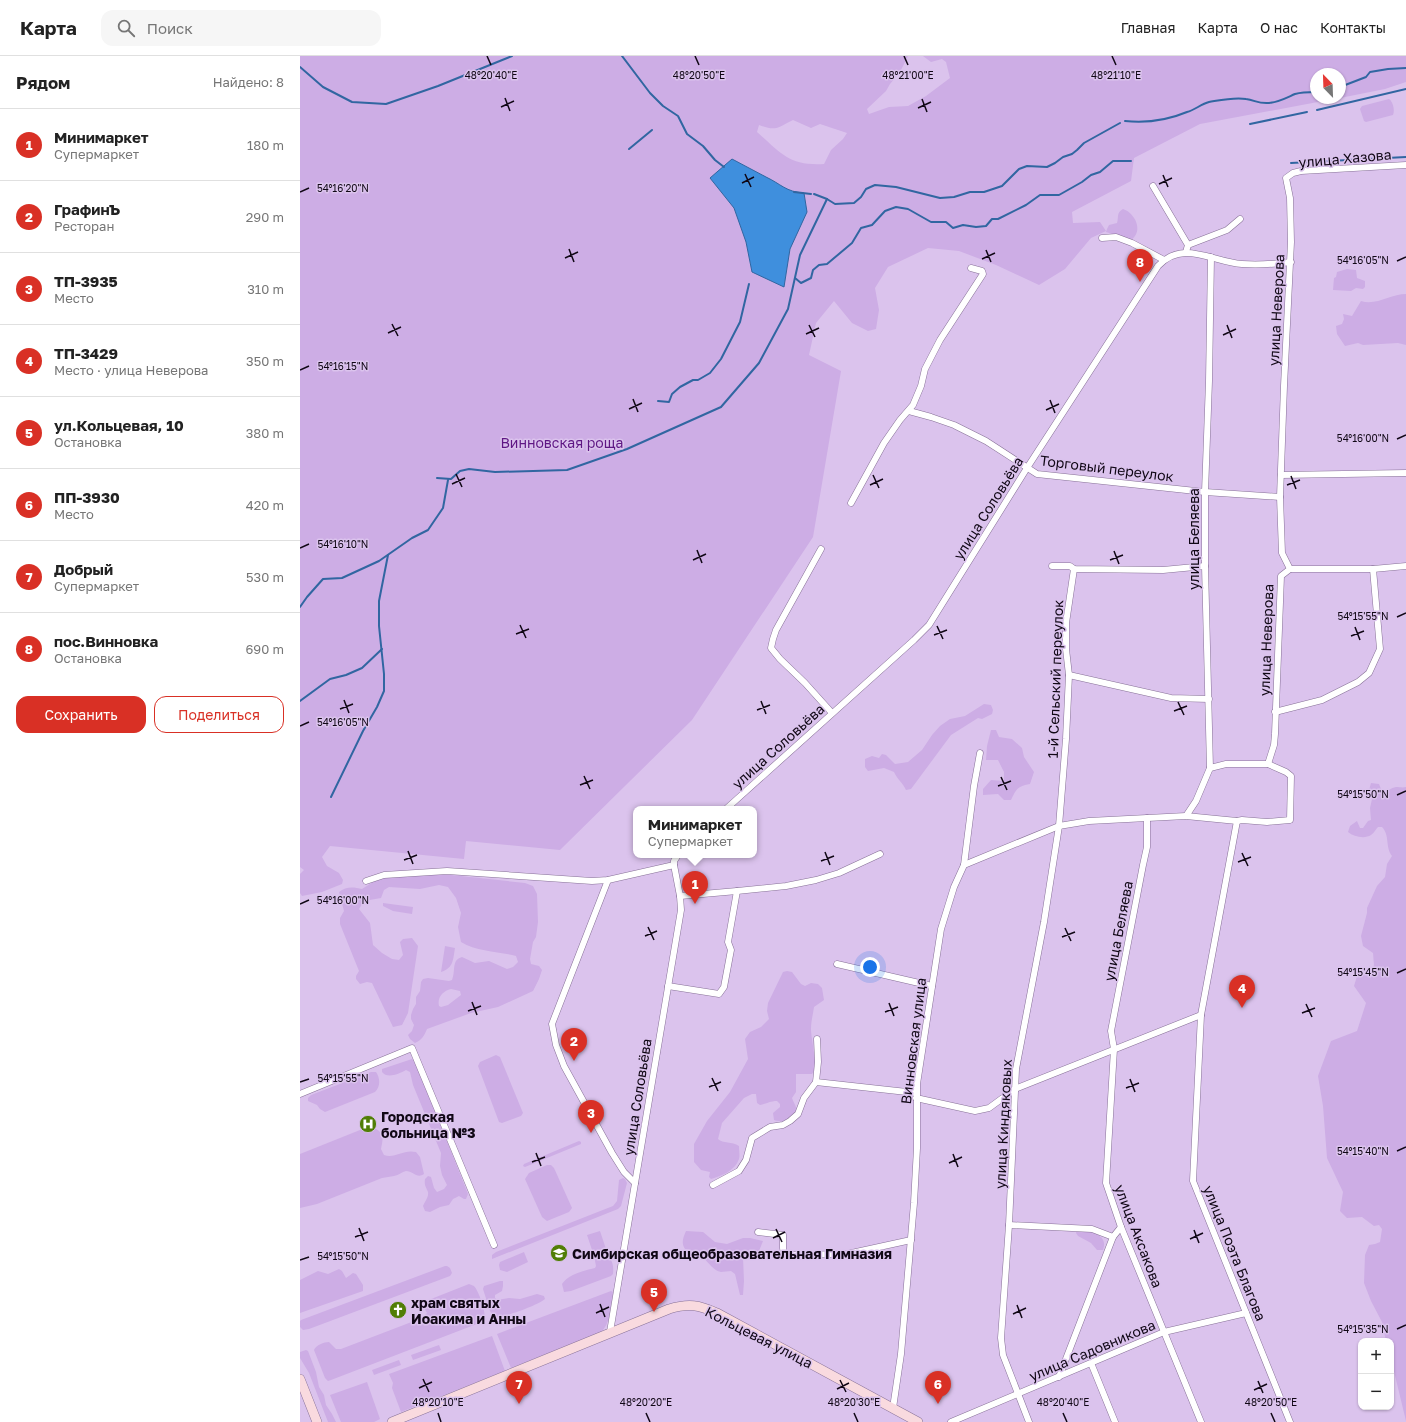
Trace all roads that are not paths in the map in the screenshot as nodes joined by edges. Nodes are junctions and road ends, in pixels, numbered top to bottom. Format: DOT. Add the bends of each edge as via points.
graph roads {
  1 [pos="1406,165"];
  2 [pos="1286,178"];
  3 [pos="1153,186"];
  4 [pos="1240,219"];
  5 [pos="1102,238"];
  6 [pos="1188,245"];
  7 [pos="1186,252"];
  8 [pos="1211,257"];
  9 [pos="1164,260"];
  10 [pos="1291,262"];
  11 [pos="971,268"];
  12 [pos="909,411"];
  13 [pos="1027,468"];
  14 [pos="1406,473"];
  15 [pos="1281,475"];
  16 [pos="1205,492"];
  17 [pos="1280,497"];
  18 [pos="851,503"];
  19 [pos="821,549"];
  20 [pos="1052,566"];
  21 [pos="1204,566"];
  22 [pos="1406,566"];
  23 [pos="1074,569"];
  24 [pos="1290,569"];
  25 [pos="1373,569"];
  26 [pos="1069,676"];
  27 [pos="1209,699"];
  28 [pos="1275,712"];
  29 [pos="832,713"];
  30 [pos="980,753"];
  31 [pos="1268,764"];
  32 [pos="1210,768"];
  33 [pos="729,806"];
  34 [pos="1186,816"];
  35 [pos="1148,818"];
  36 [pos="1237,821"];
  37 [pos="1059,826"];
  38 [pos="880,854"];
  39 [pos="676,858"];
  40 [pos="674,865"];
  41 [pos="964,865"];
  42 [pos="608,880"];
  43 [pos="366,881"];
  44 [pos="737,891"];
  45 [pos="680,896"];
  46 [pos="837,964"];
  47 [pos="668,986"];
  48 [pos="932,986"];
  49 [pos="1200,1015"];
  50 [pos="817,1039"];
  51 [pos="1114,1049"];
  52 [pos="816,1082"];
  53 [pos="1015,1089"];
  54 [pos="300,1094"];
  55 [pos="916,1095"];
  56 [pos="635,1183"];
  57 [pos="713,1185"];
  58 [pos="1009,1225"];
  59 [pos="1121,1227"];
  60 [pos="758,1232"];
  61 [pos="1113,1237"];
  62 [pos="911,1240"];
  63 [pos="494,1245"];
  64 [pos="1246,1312"];
  65 [pos="610,1332"];
  66 [pos="1164,1332"];
  67 [pos="1092,1363"];
  68 [pos="1059,1377"];
  69 [pos="300,1379"];
  70 [pos="1018,1394"];
  71 [pos="893,1408"];
  72 [pos="317,1422"];
  73 [pos="392,1422"];
  74 [pos="918,1422"];
  75 [pos="951,1422"];
  76 [pos="1029,1422"];
  77 [pos="1115,1422"];
  78 [pos="1201,1422"];
  79 [pos="1290,1422"];
  1 -- 2 [label="street, улица Хазова" via="1302,171"];
  2 -- 10 [label="street, улица Неверова" via="1292,216"];
  3 -- 6 [label="street"];
  4 -- 6 [label="street" via="1227,230"];
  5 -- 9 [label="street" via="1116,237"];
  6 -- 7 [label="street"];
  7 -- 8 [label="street"];
  7 -- 9 [label="street"];
  8 -- 10 [label="street" via="1240,264"];
  8 -- 16 [label="street, улица Беляева"];
  9 -- 13 [label="street, улица Соловьёва" via="1153,273"];
  10 -- 15 [label="street, улица Неверова"];
  11 -- 12 [label="street" via="982,271 983,274 940,340 925,369 921,386"];
  12 -- 13 [label="street, Торговый переулок" via="960,428 986,441"];
  12 -- 18 [label="street" via="884,443"];
  13 -- 16 [label="street, Торговый переулок" via="1037,474 1054,477"];
  13 -- 29 [label="street, улица Соловьёва" via="929,625"];
  14 -- 15 [label="street"];
  15 -- 17 [label="street, улица Неверова"];
  16 -- 17 [label="street, Торговый переулок"];
  16 -- 21 [label="street, улица Беляева"];
  17 -- 24 [label="street, улица Неверова" via="1282,553"];
  19 -- 29 [label="street" via="776,630 771,648"];
  20 -- 23 [label="street" via="1070,566"];
  21 -- 23 [label="street" via="1163,570"];
  21 -- 27 [label="street, улица Беляева"];
  22 -- 25 [label="street"];
  23 -- 26 [label="street, 1-й Сельский переулок" via="1066,623"];
  24 -- 25 [label="street"];
  24 -- 28 [label="street, улица Неверова" via="1281,576"];
  25 -- 28 [label="street" via="1380,649 1369,673 1358,682 1322,700"];
  26 -- 27 [label="street" via="1171,698"];
  26 -- 37 [label="street, 1-й Сельский переулок"];
  27 -- 32 [label="street, улица Беляева"];
  28 -- 31 [label="street, улица Неверова" via="1274,745"];
  29 -- 33 [label="street, улица Соловьёва"];
  30 -- 41 [label="street, Винновская улица"];
  31 -- 32 [label="street" via="1226,764"];
  31 -- 36 [label="street" via="1291,776 1290,820"];
  32 -- 34 [label="street, улица Беляева" via="1196,801"];
  34 -- 35 [label="street"];
  34 -- 36 [label="street"];
  35 -- 37 [label="street" via="1089,821"];
  35 -- 51 [label="street, улица Беляева" via="1144,865 1111,1031"];
  36 -- 49 [label="street"];
  37 -- 41 [label="street"];
  37 -- 53 [label="street, улица Киндяковых" via="1016,1069"];
  38 -- 44 [label="street" via="839,873 816,880"];
  39 -- 40 [label="street"];
  40 -- 42 [label="street"];
  40 -- 45 [label="street, улица Соловьёва"];
  41 -- 48 [label="street, Винновская улица" via="941,929"];
  42 -- 43 [label="street" via="447,871 384,875"];
  42 -- 56 [label="street" via="552,1024 564,1066 612,1153 624,1172"];
  44 -- 45 [label="street"];
  44 -- 47 [label="street" via="728,942 730,955 724,987 719,994"];
  45 -- 47 [label="street, улица Соловьёва" via="681,910"];
  46 -- 48 [label="street"];
  47 -- 56 [label="street, улица Соловьёва"];
  48 -- 55 [label="street, Винновская улица"];
  49 -- 51 [label="street"];
  49 -- 64 [label="street, улица Поэта Благова" via="1193,1181"];
  50 -- 52 [label="street"];
  51 -- 53 [label="street"];
  51 -- 59 [label="street, улица Аксакова" via="1106,1183"];
  52 -- 55 [label="street"];
  52 -- 57 [label="street" via="804,1098 798,1114 783,1125 770,1127 752,1138 746,1160 739,1171"];
  53 -- 55 [label="street" via="988,1108 975,1111"];
  53 -- 58 [label="street, улица Киндяковых"];
  54 -- 63 [label="street" via="412,1048"];
  55 -- 62 [label="street, Винновская улица" via="917,1149"];
  56 -- 65 [label="street, улица Соловьёва"];
  58 -- 61 [label="street" via="1092,1229"];
  58 -- 70 [label="street, улица Киндяковых" via="1001,1338 1003,1356"];
  59 -- 61 [label="street"];
  59 -- 66 [label="street, улица Аксакова"];
  60 -- 62 [label="street" via="783,1235 782,1248 784,1254 788,1255 847,1254"];
  61 -- 68 [label="street"];
  62 -- 71 [label="street, Винновская улица" via="901,1354"];
  64 -- 66 [label="street, улица Садовникова"];
  64 -- 79 [label="street, улица Поэта Благова"];
  65 -- 71 [label="street, Кольцевая улица" via="682,1305 705,1308"];
  65 -- 73 [label="street, Кольцевая улица"];
  66 -- 67 [label="street, улица Садовникова"];
  66 -- 78 [label="street, улица Аксакова"];
  67 -- 68 [label="street, улица Садовникова"];
  67 -- 77 [label="street"];
  68 -- 70 [label="street, улица Садовникова"];
  69 -- 72 [label="street"];
  70 -- 75 [label="street, улица Садовникова"];
  70 -- 76 [label="street, улица Киндяковых"];
  71 -- 74 [label="street, Кольцевая улица"];
}
